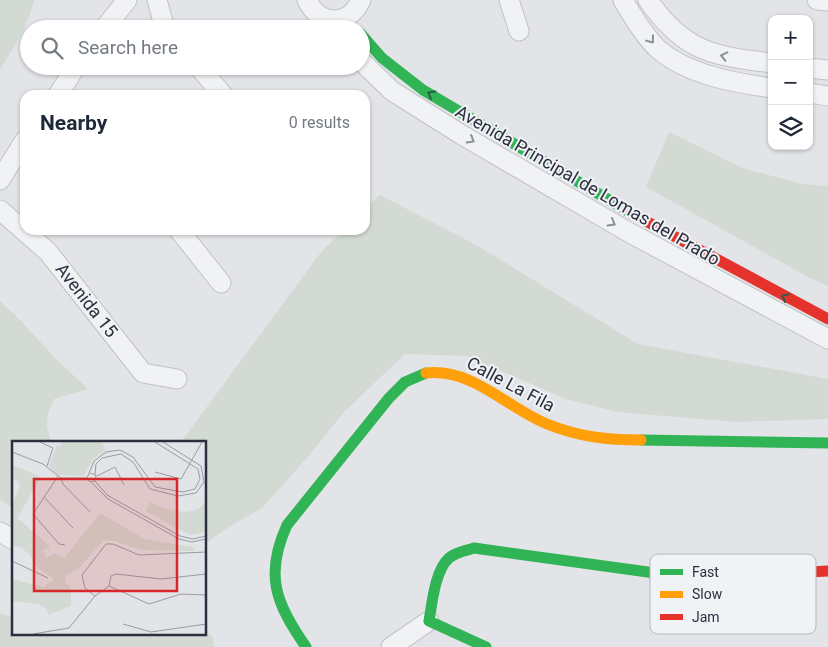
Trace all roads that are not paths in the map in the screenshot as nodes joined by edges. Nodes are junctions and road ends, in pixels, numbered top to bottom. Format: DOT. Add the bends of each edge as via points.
graph roads {
  1 [pos="127,0"];
  2 [pos="157,0"];
  3 [pos="306,0"];
  4 [pos="509,0"];
  5 [pos="623,0"];
  6 [pos="648,0"];
  7 [pos="817,0"];
  8 [pos="828,1"];
  9 [pos="358,14"];
  10 [pos="111,20"];
  11 [pos="163,20"];
  12 [pos="326,20"];
  13 [pos="341,20"];
  14 [pos="519,31"];
  15 [pos="370,46"];
  16 [pos="768,63"];
  17 [pos="813,68"];
  18 [pos="370,70"];
  19 [pos="828,70"];
  20 [pos="70,75"];
  21 [pos="206,75"];
  22 [pos="768,87"];
  23 [pos="61,90"];
  24 [pos="219,90"];
  25 [pos="813,94"];
  26 [pos="828,96"];
  27 [pos="20,148"];
  28 [pos="0,180"];
  29 [pos="0,210"];
  30 [pos="20,228"];
  31 [pos="29,235"];
  32 [pos="183,235"];
  33 [pos="221,283"];
  34 [pos="828,319"];
  35 [pos="828,339"];
  36 [pos="177,379"];
  37 [pos="828,443"];
  38 [pos="0,532"];
  39 [pos="12,539"];
  40 [pos="650,572"];
  41 [pos="429,621"];
  42 [pos="306,647"];
  43 [pos="391,647"];
  44 [pos="486,647"];
  1 -- 10 [label="street"];
  2 -- 11 [label="street"];
  3 -- 12 [label="street" via="316,14"];
  4 -- 14 [label="street"];
  5 -- 22 [label="street, one-way" via="657,49 669,58 694,70"];
  16 -- 6 [label="street, one-way" via="711,53 686,41 665,24"];
  7 -- 8 [label="street"];
  9 -- 13 [label="street"];
  34 -- 15 [label="street, Avenida Principal de Lomas del Prado, one-way" via="630,213 448,105 391,67"];
  17 -- 19 [label="street"];
  18 -- 35 [label="street, Avenida Principal de Lomas del Prado, one-way" via="392,91 630,234"];
  20 -- 23 [label="street"];
  21 -- 24 [label="street"];
  25 -- 26 [label="street"];
  27 -- 28 [label="street"];
  29 -- 30 [label="street, Avenida 15"];
  31 -- 36 [label="street, Avenida 15" via="66,272 143,373"];
  32 -- 33 [label="street"];
  37 -- 42 [label="street, Calle La Fila" via="606,440 546,424 453,373 417,376 405,382 382,407 279,539 274,583 284,613"];
  38 -- 39 [label="street"];
  40 -- 41 [label="street" via="474,548 446,561 439,576"];
  41 -- 43 [label="street"];
  41 -- 44 [label="street"];
}
